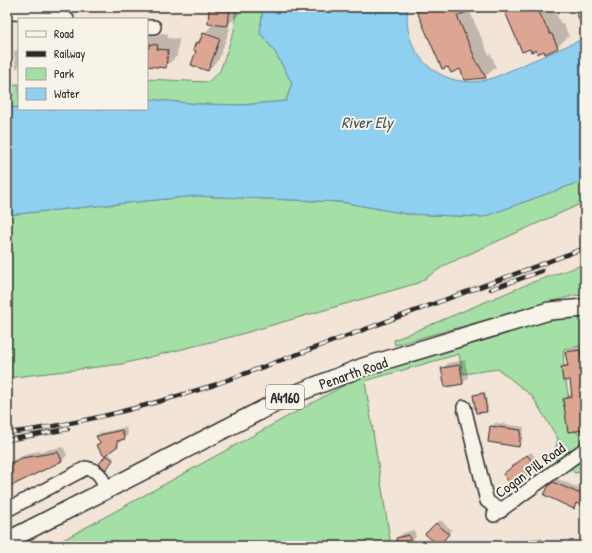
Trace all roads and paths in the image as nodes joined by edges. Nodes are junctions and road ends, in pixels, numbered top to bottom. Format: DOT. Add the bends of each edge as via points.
graph roads {
  1 [pos="7,13"];
  2 [pos="62,18"];
  3 [pos="585,308"];
  4 [pos="464,407"];
  5 [pos="585,449"];
  6 [pos="107,489"];
  7 [pos="7,510"];
  8 [pos="15,541"];
  1 -- 2 [label="street"];
  3 -- 6 [label="main road, Penarth Road / A4160" via="549,311 356,370 284,398"];
  4 -- 5 [label="street, Cogan Pill Road" via="487,500 497,513"];
  6 -- 7 [label="street" via="95,470 86,468"];
  6 -- 8 [label="main road, Penarth Road / A4160"];
}
